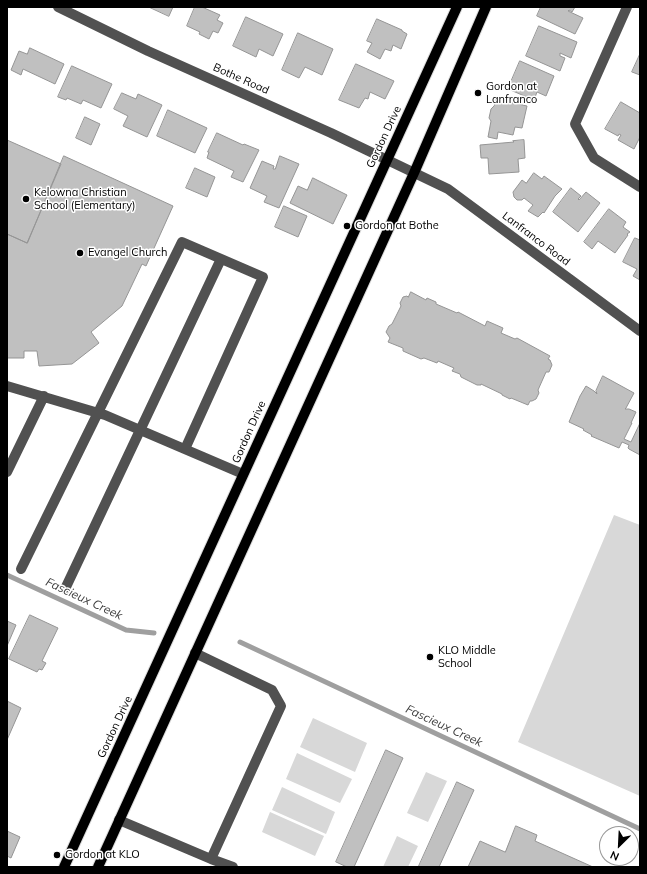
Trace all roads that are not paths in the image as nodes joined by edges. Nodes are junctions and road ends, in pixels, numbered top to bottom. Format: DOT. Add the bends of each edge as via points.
graph roads {
  1 [pos="58,7"];
  2 [pos="457,7"];
  3 [pos="486,7"];
  4 [pos="627,7"];
  5 [pos="386,160"];
  6 [pos="414,173"];
  7 [pos="640,187"];
  8 [pos="222,259"];
  9 [pos="640,331"];
  10 [pos="7,386"];
  11 [pos="44,396"];
  12 [pos="98,412"];
  13 [pos="141,430"];
  14 [pos="185,449"];
  15 [pos="7,472"];
  16 [pos="243,474"];
  17 [pos="21,569"];
  18 [pos="65,589"];
  19 [pos="195,653"];
  20 [pos="119,820"];
  21 [pos="210,859"];
  22 [pos="64,867"];
  23 [pos="98,867"];
  24 [pos="232,867"];
  1 -- 5 [label="street, Bothe Road"];
  2 -- 5 [label="main road, Gordon Drive"];
  3 -- 6 [label="main road"];
  4 -- 7 [label="street" via="575,124 594,158"];
  5 -- 6 [label="street, Bothe Road"];
  5 -- 16 [label="main road, Gordon Drive"];
  6 -- 9 [label="street, Lanfranco Road" via="448,189"];
  6 -- 19 [label="main road"];
  8 -- 12 [label="street" via="182,242"];
  8 -- 13 [label="street"];
  8 -- 14 [label="street" via="263,277"];
  10 -- 11 [label="street"];
  11 -- 12 [label="street"];
  11 -- 15 [label="street"];
  12 -- 13 [label="street"];
  12 -- 17 [label="street"];
  13 -- 14 [label="street"];
  13 -- 18 [label="street"];
  14 -- 16 [label="street"];
  16 -- 22 [label="main road, Gordon Drive"];
  19 -- 20 [label="main road"];
  19 -- 21 [label="street" via="272,690 282,706"];
  20 -- 21 [label="street"];
  20 -- 23 [label="main road"];
  21 -- 24 [label="street"];
}
